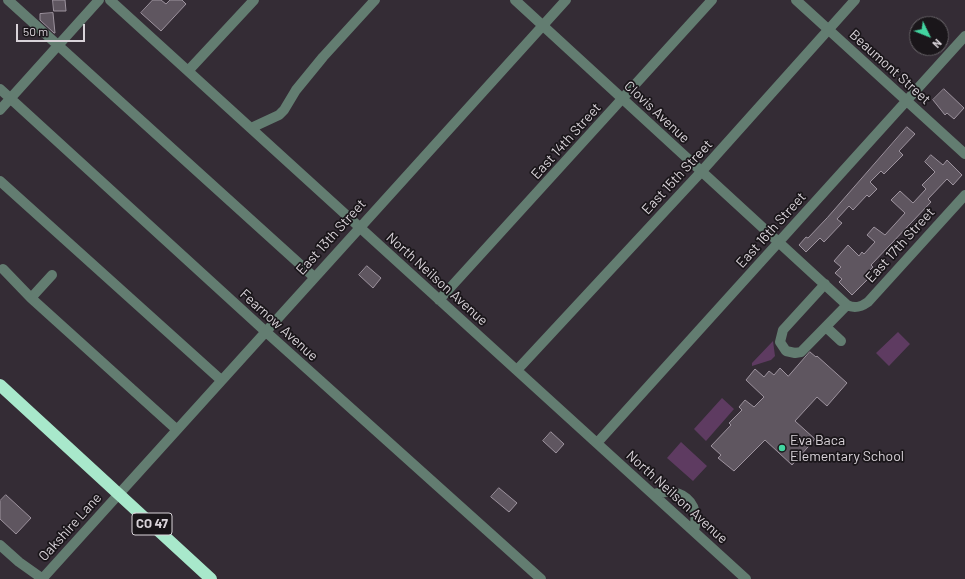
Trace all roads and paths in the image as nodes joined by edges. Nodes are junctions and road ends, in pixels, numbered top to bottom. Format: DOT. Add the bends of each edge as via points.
graph roads {
  1 [pos="8,0"];
  2 [pos="99,0"];
  3 [pos="110,0"];
  4 [pos="254,0"];
  5 [pos="375,0"];
  6 [pos="515,0"];
  7 [pos="566,0"];
  8 [pos="712,0"];
  9 [pos="796,0"];
  10 [pos="856,0"];
  11 [pos="543,25"];
  12 [pos="828,30"];
  13 [pos="965,36"];
  14 [pos="58,46"];
  15 [pos="188,72"];
  16 [pos="0,89"];
  17 [pos="11,98"];
  18 [pos="623,99"];
  19 [pos="906,101"];
  20 [pos="0,110"];
  21 [pos="251,128"];
  22 [pos="965,154"];
  23 [pos="701,172"];
  24 [pos="0,181"];
  25 [pos="965,195"];
  26 [pos="359,227"];
  27 [pos="779,242"];
  28 [pos="2,269"];
  29 [pos="52,275"];
  30 [pos="314,277"];
  31 [pos="825,284"];
  32 [pos="31,298"];
  33 [pos="439,300"];
  34 [pos="850,306"];
  35 [pos="826,327"];
  36 [pos="265,331"];
  37 [pos="840,341"];
  38 [pos="517,370"];
  39 [pos="221,380"];
  40 [pos="0,385"];
  41 [pos="176,429"];
  42 [pos="597,443"];
  43 [pos="118,493"];
  44 [pos="653,494"];
  45 [pos="694,532"];
  46 [pos="0,545"];
  47 [pos="43,579"];
  48 [pos="211,579"];
  49 [pos="541,579"];
  50 [pos="746,579"];
  1 -- 14 [label="street"];
  2 -- 14 [label="street"];
  3 -- 15 [label="street, North Neilson Avenue"];
  4 -- 15 [label="street"];
  5 -- 21 [label="street" via="323,57 296,90 284,110"];
  6 -- 11 [label="street, Clovis Avenue"];
  7 -- 11 [label="street, East 13th Street"];
  8 -- 18 [label="street, East 14th Street"];
  9 -- 12 [label="street, Beaumont Street"];
  10 -- 12 [label="street, East 15th Street"];
  11 -- 18 [label="street, Clovis Avenue"];
  11 -- 26 [label="street, East 13th Street"];
  12 -- 19 [label="street, Beaumont Street"];
  12 -- 23 [label="street, East 15th Street"];
  13 -- 19 [label="street, East 16th Street"];
  14 -- 17 [label="street"];
  14 -- 30 [label="street"];
  15 -- 21 [label="street, North Neilson Avenue"];
  16 -- 17 [label="street, Fearnow Avenue"];
  17 -- 20 [label="street"];
  17 -- 36 [label="street, Fearnow Avenue"];
  18 -- 23 [label="street, Clovis Avenue"];
  18 -- 33 [label="street, East 14th Street"];
  19 -- 22 [label="street, Beaumont Street"];
  19 -- 27 [label="street, East 16th Street"];
  21 -- 26 [label="street, North Neilson Avenue"];
  23 -- 27 [label="street, Clovis Avenue"];
  23 -- 38 [label="street, East 15th Street"];
  24 -- 39 [label="street"];
  25 -- 34 [label="street, East 17th Street" via="868,302 861,306"];
  26 -- 30 [label="street, East 13th Street"];
  26 -- 33 [label="street, North Neilson Avenue"];
  27 -- 31 [label="street, Clovis Avenue"];
  27 -- 42 [label="street, East 16th Street"];
  28 -- 32 [label="street"];
  29 -- 32 [label="street"];
  30 -- 36 [label="street, East 13th Street"];
  31 -- 34 [label="street, Clovis Avenue"];
  31 -- 35 [label="street" via="783,330 780,342 786,351 801,352"];
  32 -- 41 [label="street"];
  33 -- 38 [label="street, North Neilson Avenue"];
  34 -- 35 [label="street"];
  35 -- 37 [label="street"];
  36 -- 39 [label="street, East 13th Street"];
  36 -- 49 [label="street, Fearnow Avenue"];
  38 -- 42 [label="street, North Neilson Avenue"];
  39 -- 41 [label="street, East 13th Street"];
  40 -- 43 [label="highway, CO 47"];
  41 -- 43 [label="street, East 13th Street"];
  42 -- 44 [label="street, North Neilson Avenue"];
  43 -- 47 [label="street, Oakshire Lane"];
  43 -- 48 [label="highway, CO 47"];
  44 -- 45 [label="street, North Neilson Avenue"];
  44 -- 45 [label="street" via="670,491 685,496 695,512"];
  45 -- 50 [label="street, North Neilson Avenue"];
  46 -- 47 [label="street"];
}
